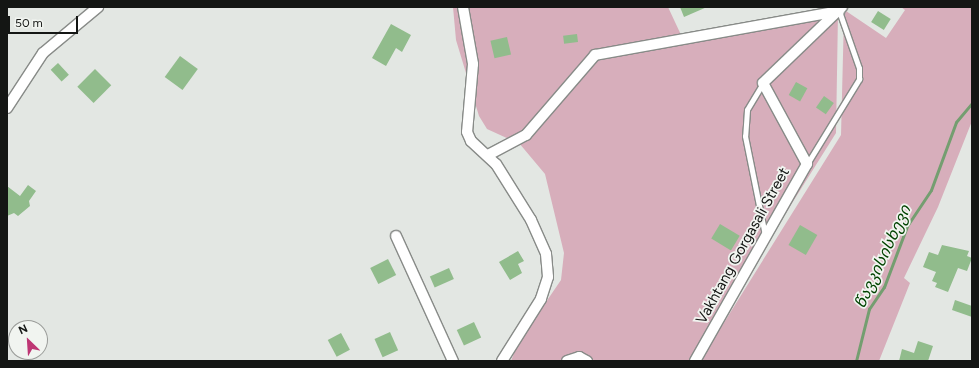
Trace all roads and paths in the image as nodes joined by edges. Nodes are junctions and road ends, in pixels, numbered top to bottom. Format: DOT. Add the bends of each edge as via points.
graph roads {
  1 [pos="98,7"];
  2 [pos="463,7"];
  3 [pos="841,9"];
  4 [pos="763,83"];
  5 [pos="7,108"];
  6 [pos="488,155"];
  7 [pos="807,164"];
  8 [pos="396,236"];
  9 [pos="766,239"];
  10 [pos="454,361"];
  11 [pos="502,361"];
  12 [pos="567,361"];
  13 [pos="587,361"];
  14 [pos="695,361"];
  1 -- 5 [label="street" via="43,53"];
  2 -- 6 [label="street" via="473,64 467,132 471,141"];
  3 -- 4 [label="street"];
  3 -- 6 [label="street" via="595,55 526,135"];
  3 -- 7 [label="lane" via="859,68 859,79"];
  4 -- 7 [label="street, Vakhtang Gorgasali Street"];
  4 -- 9 [label="lane" via="747,110 744,136"];
  6 -- 11 [label="street" via="531,220 546,254 548,277 541,298"];
  7 -- 9 [label="street, Vakhtang Gorgasali Street"];
  8 -- 10 [label="street"];
  9 -- 14 [label="street, Vakhtang Gorgasali Street"];
  12 -- 13 [label="street" via="579,357"];
}
